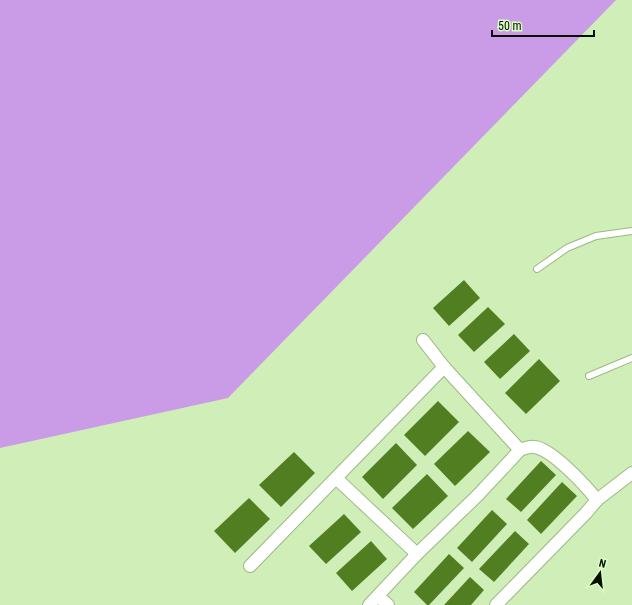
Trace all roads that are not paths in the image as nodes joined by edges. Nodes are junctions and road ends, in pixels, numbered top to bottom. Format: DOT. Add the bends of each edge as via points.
graph roads {
  1 [pos="632,231"];
  2 [pos="537,269"];
  3 [pos="423,340"];
  4 [pos="632,358"];
  5 [pos="444,367"];
  6 [pos="589,376"];
  7 [pos="520,450"];
  8 [pos="632,473"];
  9 [pos="336,479"];
  10 [pos="597,500"];
  11 [pos="417,554"];
  12 [pos="250,566"];
  13 [pos="378,596"];
  14 [pos="369,605"];
  15 [pos="388,605"];
  16 [pos="496,605"];
  1 -- 2 [label="lane" via="596,236 567,248"];
  3 -- 5 [label="street"];
  4 -- 6 [label="lane"];
  5 -- 7 [label="street"];
  5 -- 9 [label="street"];
  7 -- 10 [label="street" via="534,447 545,451 582,481"];
  7 -- 11 [label="street"];
  8 -- 10 [label="street"];
  9 -- 11 [label="street"];
  9 -- 12 [label="street"];
  10 -- 16 [label="street"];
  11 -- 13 [label="street"];
  13 -- 14 [label="street"];
  13 -- 15 [label="street"];
}
